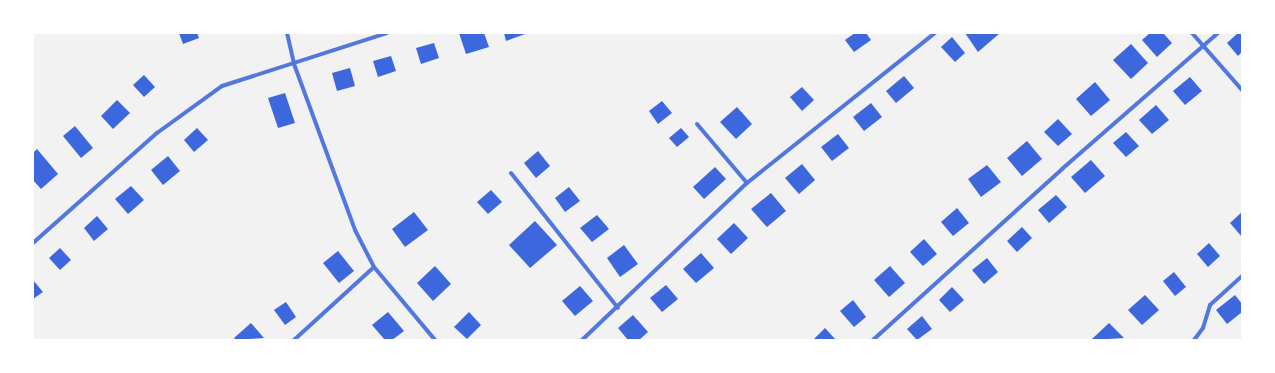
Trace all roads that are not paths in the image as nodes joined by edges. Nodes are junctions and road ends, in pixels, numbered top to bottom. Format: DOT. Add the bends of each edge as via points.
graph roads {
  1 [pos="287,33"];
  2 [pos="387,33"];
  3 [pos="934,33"];
  4 [pos="1192,33"];
  5 [pos="1218,33"];
  6 [pos="1202,46"];
  7 [pos="294,64"];
  8 [pos="1242,90"];
  9 [pos="697,124"];
  10 [pos="511,173"];
  11 [pos="747,182"];
  12 [pos="33,243"];
  13 [pos="374,267"];
  14 [pos="1242,276"];
  15 [pos="618,308"];
  16 [pos="294,340"];
  17 [pos="435,340"];
  18 [pos="582,340"];
  19 [pos="873,340"];
  20 [pos="1194,340"];
  1 -- 7 [label="street"];
  2 -- 7 [label="street"];
  3 -- 11 [label="street"];
  4 -- 6 [label="street"];
  5 -- 6 [label="street"];
  6 -- 8 [label="street"];
  6 -- 19 [label="street"];
  7 -- 12 [label="street" via="222,86 157,133"];
  7 -- 13 [label="street" via="355,230"];
  9 -- 11 [label="street"];
  10 -- 15 [label="street"];
  11 -- 15 [label="street"];
  13 -- 16 [label="street"];
  13 -- 17 [label="street"];
  14 -- 20 [label="street" via="1210,305 1203,328"];
  15 -- 18 [label="street"];
}
